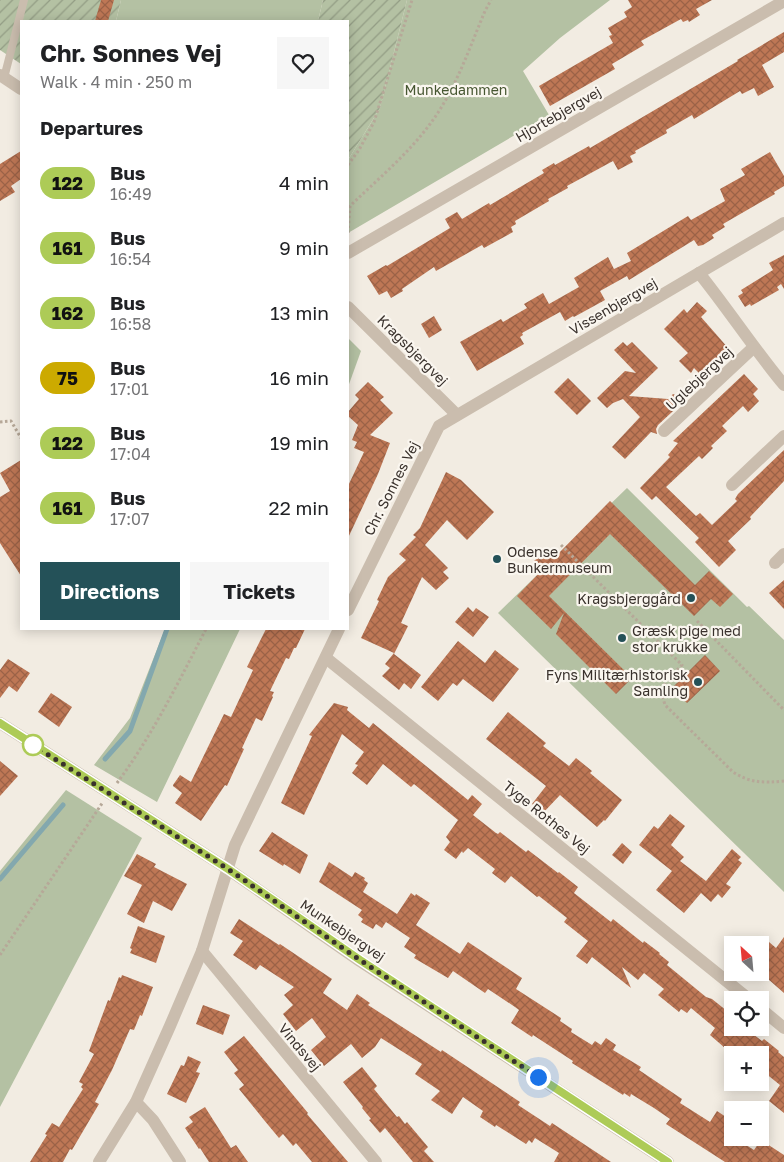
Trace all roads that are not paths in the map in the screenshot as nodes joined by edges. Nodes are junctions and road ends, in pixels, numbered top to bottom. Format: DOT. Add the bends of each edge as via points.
graph roads {
  1 [pos="24,0"];
  2 [pos="784,1"];
  3 [pos="2,77"];
  4 [pos="20,88"];
  5 [pos="784,223"];
  6 [pos="349,252"];
  7 [pos="699,273"];
  8 [pos="349,308"];
  9 [pos="754,347"];
  10 [pos="784,385"];
  11 [pos="457,415"];
  12 [pos="664,431"];
  13 [pos="784,436"];
  14 [pos="732,485"];
  15 [pos="349,608"];
  16 [pos="339,630"];
  17 [pos="326,658"];
  18 [pos="0,724"];
  19 [pos="228,869"];
  20 [pos="202,951"];
  21 [pos="739,991"];
  22 [pos="769,1016"];
  23 [pos="784,1028"];
  24 [pos="136,1102"];
  25 [pos="99,1162"];
  26 [pos="180,1162"];
  27 [pos="376,1162"];
  28 [pos="668,1162"];
  1 -- 3 [label="lane"];
  2 -- 6 [label="street, Hjortebjergvej"];
  3 -- 4 [label="street"];
  5 -- 7 [label="street, Vissenbjergvej"];
  7 -- 9 [label="street, Uglebjergvej"];
  7 -- 11 [label="street, Vissenbjergvej"];
  8 -- 11 [label="street, Kragsbjergvej"];
  9 -- 10 [label="street, Uglebjergvej"];
  9 -- 12 [label="street, Uglebjergvej"];
  11 -- 15 [label="street, Chr. Sonnes Vej" via="439,426"];
  13 -- 14 [label="street"];
  16 -- 17 [label="street"];
  17 -- 19 [label="street" via="235,845"];
  17 -- 21 [label="street, Tyge Rothes Vej"];
  18 -- 19 [label="street, Munkebjergvej"];
  19 -- 20 [label="street"];
  19 -- 28 [label="street, Munkebjergvej" via="368,966"];
  20 -- 24 [label="street"];
  20 -- 27 [label="street, Vindsvej"];
  22 -- 23 [label="street"];
  24 -- 25 [label="street"];
  24 -- 26 [label="street" via="153,1120"];
}
